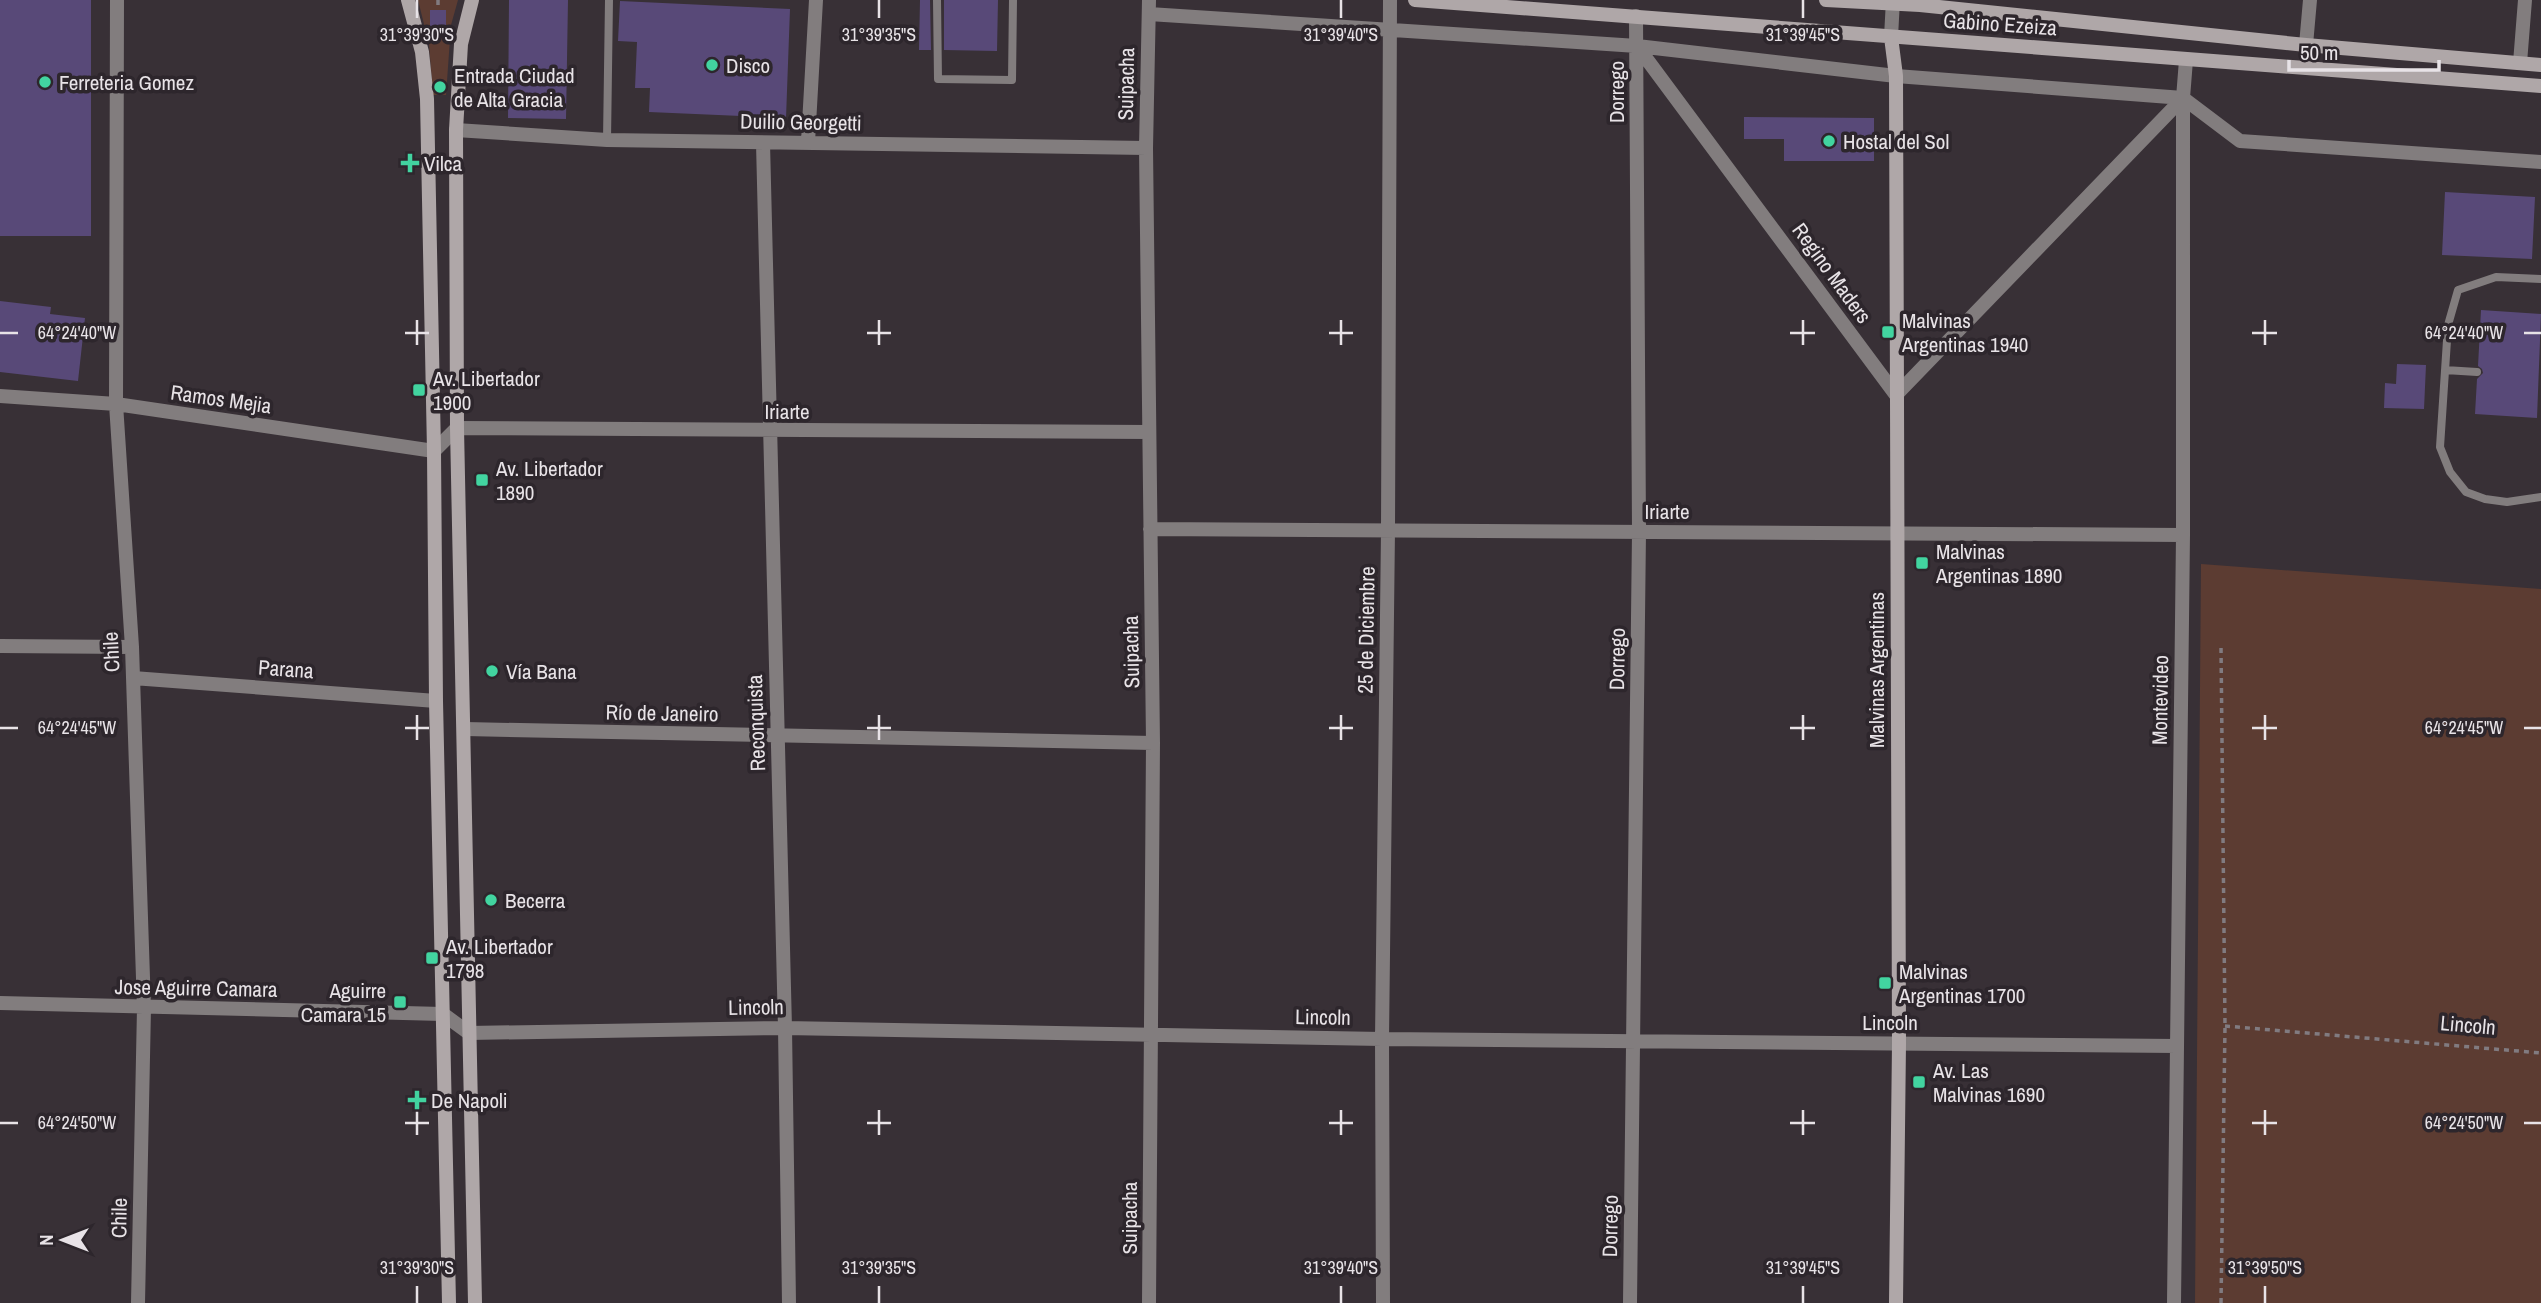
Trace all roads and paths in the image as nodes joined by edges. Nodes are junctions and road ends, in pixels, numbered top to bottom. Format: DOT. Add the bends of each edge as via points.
graph roads {
  1 [pos="117,0"];
  2 [pos="408,0"];
  3 [pos="438,0"];
  4 [pos="471,0"];
  5 [pos="609,0"];
  6 [pos="816,0"];
  7 [pos="937,0"];
  8 [pos="1013,0"];
  9 [pos="1390,0"];
  10 [pos="1415,0"];
  11 [pos="1826,0"];
  12 [pos="2310,0"];
  13 [pos="2525,0"];
  14 [pos="1893,2"];
  15 [pos="1149,7"];
  16 [pos="438,10"];
  17 [pos="1636,16"];
  18 [pos="1390,30"];
  19 [pos="1891,37"];
  20 [pos="2306,45"];
  21 [pos="1637,46"];
  22 [pos="2186,60"];
  23 [pos="2520,63"];
  24 [pos="2541,65"];
  25 [pos="1896,76"];
  26 [pos="2541,86"];
  27 [pos="2183,98"];
  28 [pos="456,130"];
  29 [pos="607,140"];
  30 [pos="763,142"];
  31 [pos="808,142"];
  32 [pos="1146,148"];
  33 [pos="2541,162"];
  34 [pos="2541,279"];
  35 [pos="2445,370"];
  36 [pos="2477,372"];
  37 [pos="1896,395"];
  38 [pos="0,396"];
  39 [pos="116,404"];
  40 [pos="457,428"];
  41 [pos="769,432"];
  42 [pos="1149,432"];
  43 [pos="434,451"];
  44 [pos="2541,496"];
  45 [pos="1150,529"];
  46 [pos="1388,530"];
  47 [pos="1639,532"];
  48 [pos="1896,534"];
  49 [pos="2183,535"];
  50 [pos="0,646"];
  51 [pos="2221,646"];
  52 [pos="132,647"];
  53 [pos="133,678"];
  54 [pos="436,701"];
  55 [pos="465,729"];
  56 [pos="778,736"];
  57 [pos="1153,743"];
  58 [pos="0,1003"];
  59 [pos="144,1008"];
  60 [pos="443,1014"];
  61 [pos="2225,1026"];
  62 [pos="785,1028"];
  63 [pos="469,1033"];
  64 [pos="1151,1034"];
  65 [pos="1382,1039"];
  66 [pos="1634,1042"];
  67 [pos="1899,1043"];
  68 [pos="2177,1046"];
  69 [pos="2541,1052"];
  70 [pos="138,1303"];
  71 [pos="449,1303"];
  72 [pos="475,1303"];
  73 [pos="789,1303"];
  74 [pos="1149,1303"];
  75 [pos="1383,1303"];
  76 [pos="1630,1303"];
  77 [pos="1896,1303"];
  78 [pos="2174,1303"];
  79 [pos="2221,1303"];
  1 -- 39 [label="street, Chile"];
  2 -- 43 [label="main road" via="426,74"];
  3 -- 16 [label="path"];
  4 -- 28 [label="main road" via="461,44"];
  5 -- 29 [label="lane"];
  6 -- 31 [label="street"];
  7 -- 8 [label="lane" via="938,79 1000,80 1012,80"];
  9 -- 18 [label="street, 25 de Diciembre"];
  10 -- 17 [label="main road, Gabino Ezeiza"];
  11 -- 14 [label="main road, Gabino Ezeiza"];
  12 -- 20 [label="street"];
  13 -- 23 [label="street"];
  14 -- 19 [label="street"];
  14 -- 20 [label="main road, Gabino Ezeiza"];
  15 -- 18 [label="street"];
  15 -- 32 [label="street, Suipacha"];
  17 -- 19 [label="main road, Gabino Ezeiza"];
  17 -- 21 [label="street, Dorrego"];
  18 -- 21 [label="street"];
  18 -- 46 [label="street, 25 de Diciembre"];
  19 -- 22 [label="main road, Gabino Ezeiza"];
  19 -- 25 [label="main road, Malvinas Argentinas"];
  20 -- 23 [label="main road, Gabino Ezeiza"];
  21 -- 25 [label="street"];
  21 -- 37 [label="street, Regino Maders"];
  21 -- 47 [label="street, Dorrego"];
  22 -- 26 [label="main road, Gabino Ezeiza"];
  22 -- 27 [label="street, Montevideo"];
  23 -- 24 [label="main road, Gabino Ezeiza"];
  25 -- 27 [label="street"];
  25 -- 37 [label="main road, Malvinas Argentinas"];
  27 -- 33 [label="street" via="2240,141"];
  27 -- 37 [label="street"];
  27 -- 49 [label="street, Montevideo"];
  28 -- 29 [label="street, Duilio Georgetti"];
  28 -- 40 [label="main road"];
  29 -- 30 [label="street, Duilio Georgetti"];
  30 -- 31 [label="street, Duilio Georgetti"];
  30 -- 41 [label="street, Reconquista"];
  31 -- 32 [label="street, Duilio Georgetti"];
  32 -- 42 [label="street, Suipacha"];
  34 -- 35 [label="lane" via="2496,277 2458,290 2448,325"];
  35 -- 36 [label="lane"];
  35 -- 44 [label="lane" via="2440,447 2450,472 2466,492 2485,499 2507,502"];
  37 -- 48 [label="main road, Malvinas Argentinas"];
  38 -- 39 [label="street, Ramos Mejia"];
  39 -- 43 [label="street, Ramos Mejia"];
  39 -- 52 [label="street, Chile"];
  40 -- 41 [label="street, Iriarte"];
  40 -- 43 [label="street"];
  40 -- 55 [label="main road"];
  41 -- 42 [label="street, Iriarte"];
  41 -- 56 [label="street, Reconquista"];
  42 -- 45 [label="street, Suipacha"];
  43 -- 54 [label="main road"];
  45 -- 46 [label="street, Iriarte"];
  45 -- 57 [label="street, Suipacha"];
  46 -- 47 [label="street, Iriarte"];
  46 -- 65 [label="street, 25 de Diciembre"];
  47 -- 48 [label="street, Iriarte"];
  47 -- 66 [label="street, Dorrego"];
  48 -- 49 [label="street, Iriarte"];
  48 -- 67 [label="main road, Malvinas Argentinas"];
  49 -- 68 [label="street, Montevideo"];
  50 -- 52 [label="street"];
  51 -- 61 [label="path"];
  52 -- 53 [label="street, Chile"];
  53 -- 54 [label="street, Parana"];
  53 -- 59 [label="street, Chile"];
  54 -- 60 [label="main road"];
  55 -- 56 [label="street, Río de Janeiro"];
  55 -- 63 [label="main road"];
  56 -- 57 [label="street, Río de Janeiro"];
  56 -- 62 [label="street, Reconquista"];
  57 -- 64 [label="street, Suipacha"];
  58 -- 59 [label="street, Jose Aguirre Camara"];
  59 -- 60 [label="street, Jose Aguirre Camara"];
  59 -- 70 [label="street, Chile"];
  60 -- 63 [label="street"];
  60 -- 71 [label="main road"];
  61 -- 69 [label="path, Lincoln"];
  61 -- 79 [label="path"];
  62 -- 63 [label="street, Lincoln"];
  62 -- 64 [label="street, Lincoln"];
  62 -- 73 [label="street, Reconquista"];
  63 -- 72 [label="main road"];
  64 -- 65 [label="street, Lincoln"];
  64 -- 74 [label="street, Suipacha"];
  65 -- 66 [label="street, Lincoln"];
  65 -- 75 [label="street, 25 de Diciembre"];
  66 -- 67 [label="street, Lincoln"];
  66 -- 76 [label="street, Dorrego"];
  67 -- 68 [label="street, Lincoln"];
  67 -- 77 [label="main road, Malvinas Argentinas"];
  68 -- 78 [label="street, Montevideo"];
}
